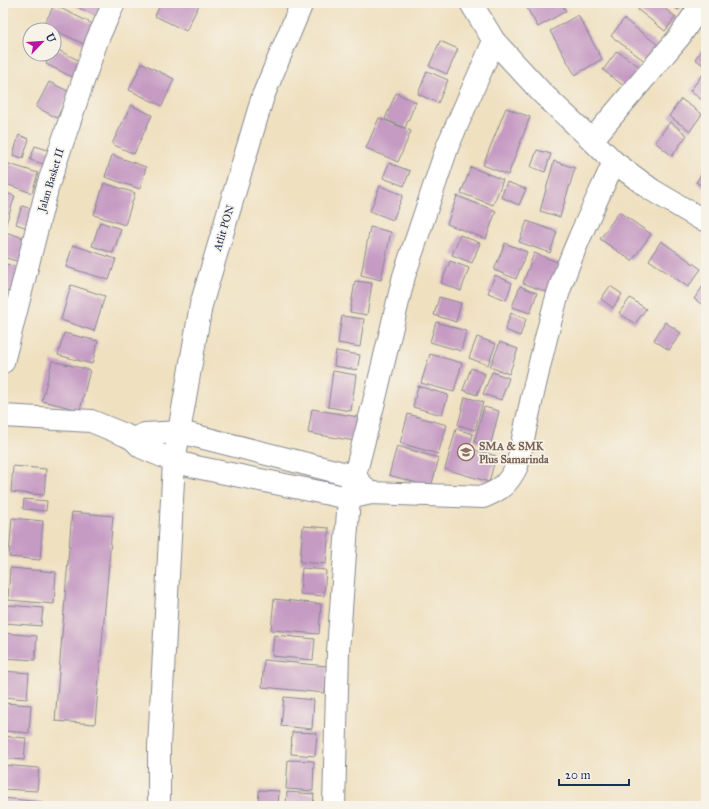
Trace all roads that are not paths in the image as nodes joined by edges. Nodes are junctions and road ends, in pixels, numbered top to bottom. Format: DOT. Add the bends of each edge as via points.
graph roads {
  1 [pos="114,3"];
  2 [pos="302,3"];
  3 [pos="471,3"];
  4 [pos="702,3"];
  5 [pos="494,41"];
  6 [pos="592,140"];
  7 [pos="614,162"];
  8 [pos="706,220"];
  9 [pos="3,362"];
  10 [pos="3,416"];
  11 [pos="180,432"];
  12 [pos="133,439"];
  13 [pos="174,461"];
  14 [pos="354,476"];
  15 [pos="371,493"];
  16 [pos="349,498"];
  17 [pos="159,806"];
  18 [pos="334,806"];
  1 -- 9 [label="street, Jalan Basket II" via="97,40 48,185"];
  2 -- 11 [label="street, Atlit PON" via="263,96 201,305"];
  3 -- 5 [label="street"];
  4 -- 6 [label="street" via="680,36"];
  5 -- 6 [label="street" via="542,93"];
  5 -- 14 [label="street" via="448,145 404,276"];
  6 -- 7 [label="street"];
  7 -- 8 [label="street" via="652,190"];
  7 -- 15 [label="street" via="559,293 512,478 503,487 483,497"];
  10 -- 12 [label="street" via="91,421"];
  11 -- 12 [label="street" via="146,434"];
  11 -- 13 [label="street, Atlit PON"];
  11 -- 14 [label="street"];
  12 -- 13 [label="street" via="141,447"];
  13 -- 16 [label="street"];
  13 -- 17 [label="street, Atlit PON" via="159,747"];
  14 -- 15 [label="street"];
  14 -- 16 [label="street"];
  15 -- 16 [label="street"];
  16 -- 18 [label="street" via="338,651"];
}
